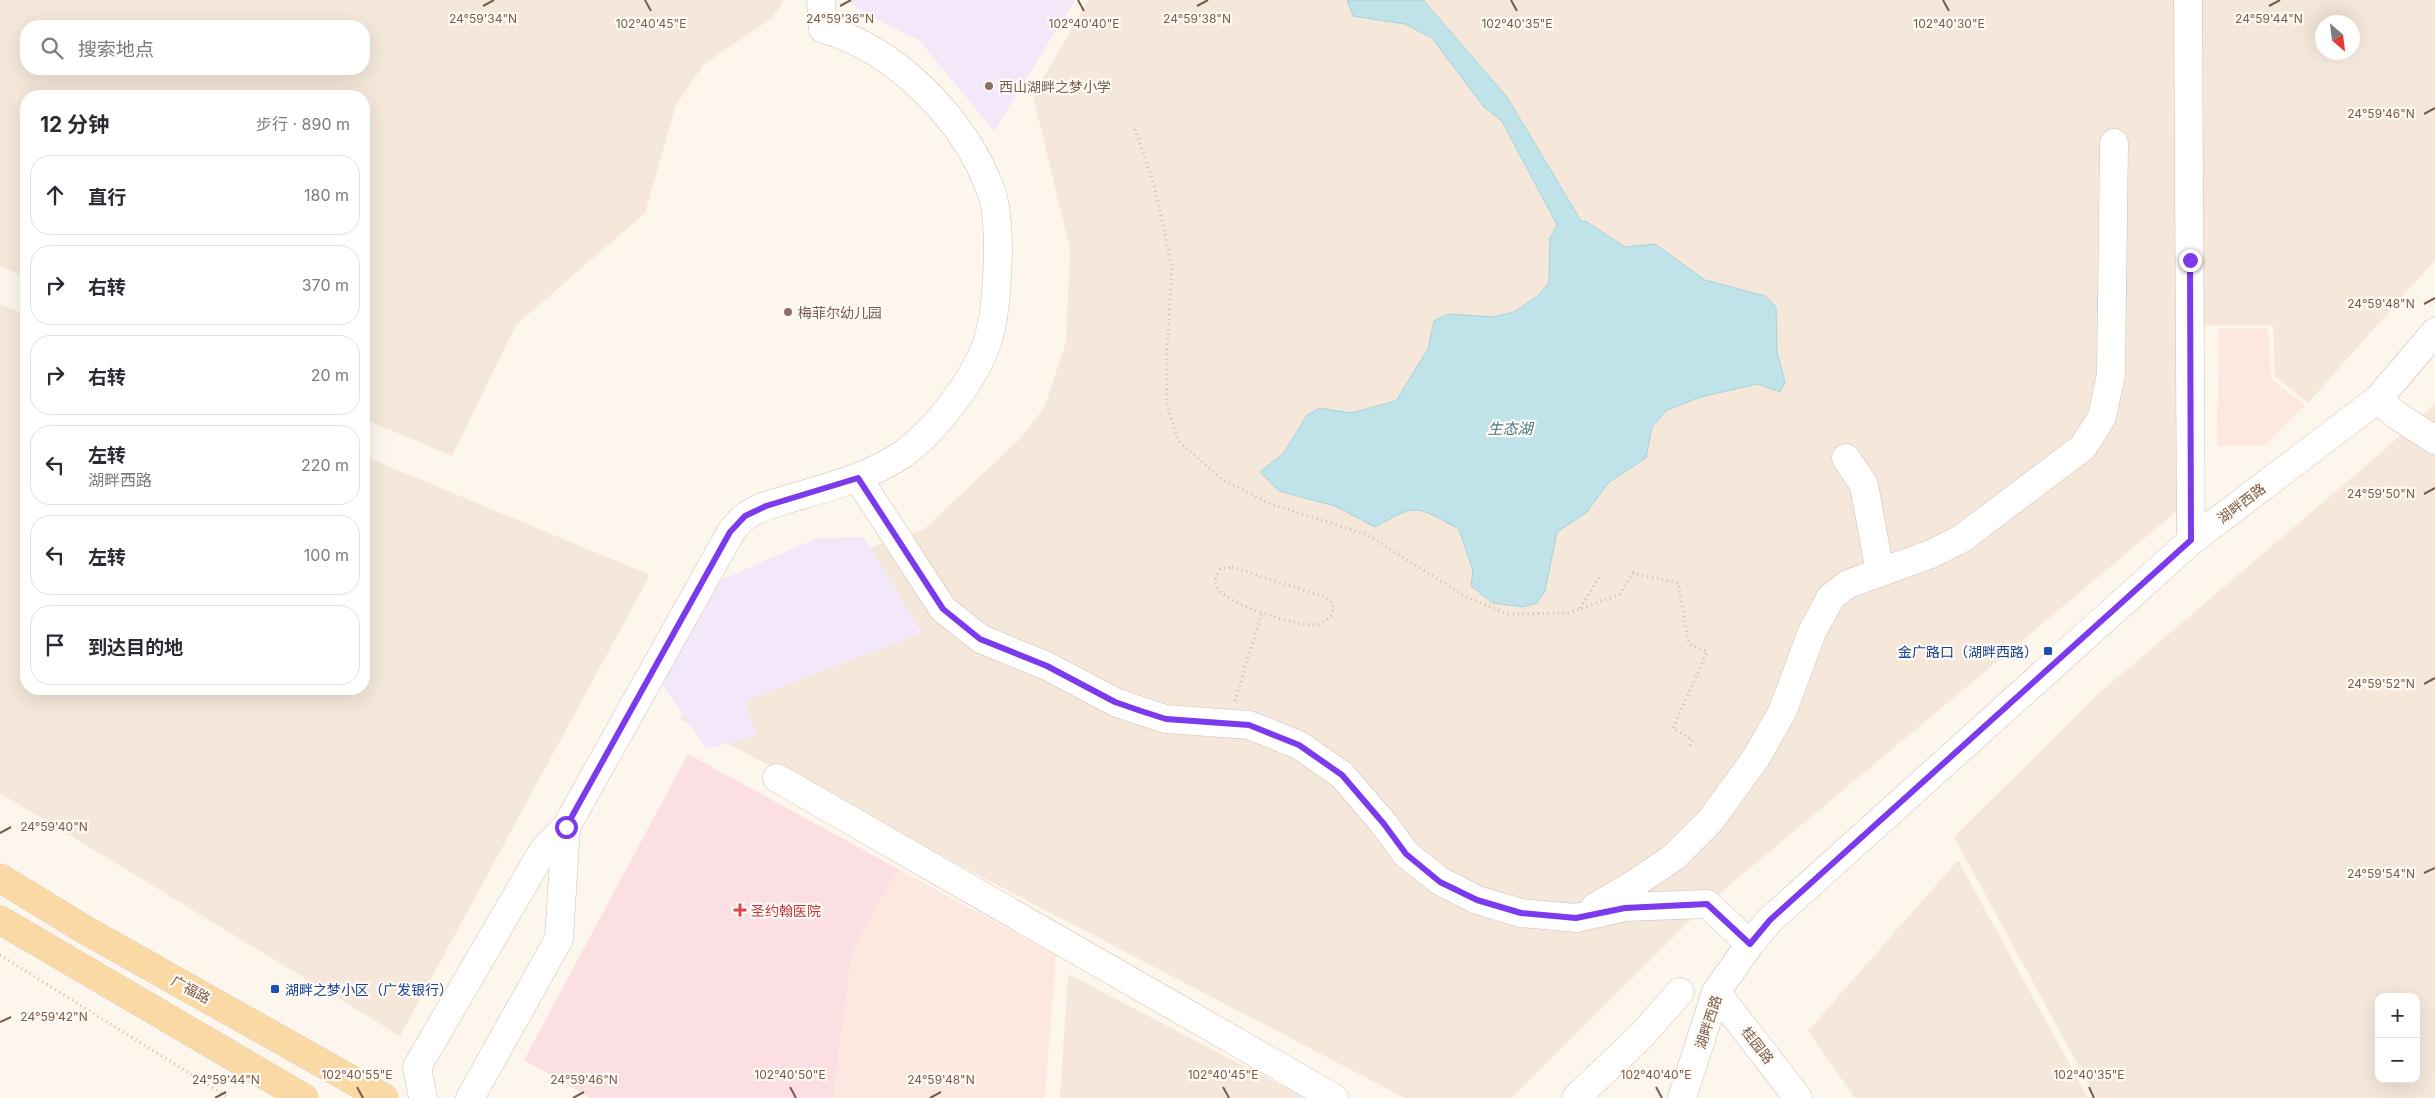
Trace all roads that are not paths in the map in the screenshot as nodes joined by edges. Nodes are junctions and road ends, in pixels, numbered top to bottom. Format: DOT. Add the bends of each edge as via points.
graph roads {
  1 [pos="821,0"];
  2 [pos="2188,0"];
  3 [pos="2114,143"];
  4 [pos="2435,332"];
  5 [pos="2378,399"];
  6 [pos="2435,440"];
  7 [pos="1846,458"];
  8 [pos="858,478"];
  9 [pos="2191,540"];
  10 [pos="1880,572"];
  11 [pos="777,778"];
  12 [pos="566,827"];
  13 [pos="0,878"];
  14 [pos="1576,918"];
  15 [pos="0,920"];
  16 [pos="1750,944"];
  17 [pos="1680,992"];
  18 [pos="1716,992"];
  19 [pos="304,1098"];
  20 [pos="384,1098"];
  21 [pos="423,1098"];
  22 [pos="470,1098"];
  23 [pos="1334,1098"];
  24 [pos="1576,1098"];
  25 [pos="1682,1098"];
  26 [pos="1798,1098"];
  1 -- 8 [label="street" via="822,29 841,34 878,53 928,93 953,123 992,192 998,241 997,296 987,341 961,392 927,433 903,454"];
  2 -- 9 [label="street"];
  3 -- 10 [label="street" via="2111,375 2102,417 2083,447 1962,539"];
  4 -- 5 [label="street, 湖畔西路"];
  5 -- 6 [label="street"];
  5 -- 9 [label="street, 湖畔西路"];
  7 -- 10 [label="street" via="1864,485"];
  8 -- 12 [label="street" via="766,506 745,516 730,532"];
  8 -- 14 [label="street" via="943,609 980,639 1047,666 1132,708 1166,719 1249,725 1299,745 1342,775 1406,854 1440,882 1477,900 1521,913"];
  9 -- 16 [label="street, 湖畔西路" via="1777,913"];
  10 -- 14 [label="street" via="1848,584 1831,597 1812,632 1783,710 1756,758 1710,821 1674,857"];
  11 -- 23 [label="street"];
  12 -- 21 [label="street" via="544,849 417,1067"];
  12 -- 22 [label="street" via="559,939"];
  13 -- 20 [label="main road, 广福路" via="87,931"];
  14 -- 16 [label="street" via="1625,908 1707,904"];
  15 -- 19 [label="main road"];
  16 -- 18 [label="street, 湖畔西路"];
  17 -- 24 [label="street" via="1642,1035"];
  18 -- 25 [label="street, 湖畔西路"];
  18 -- 26 [label="street, 桂园路"];
}
